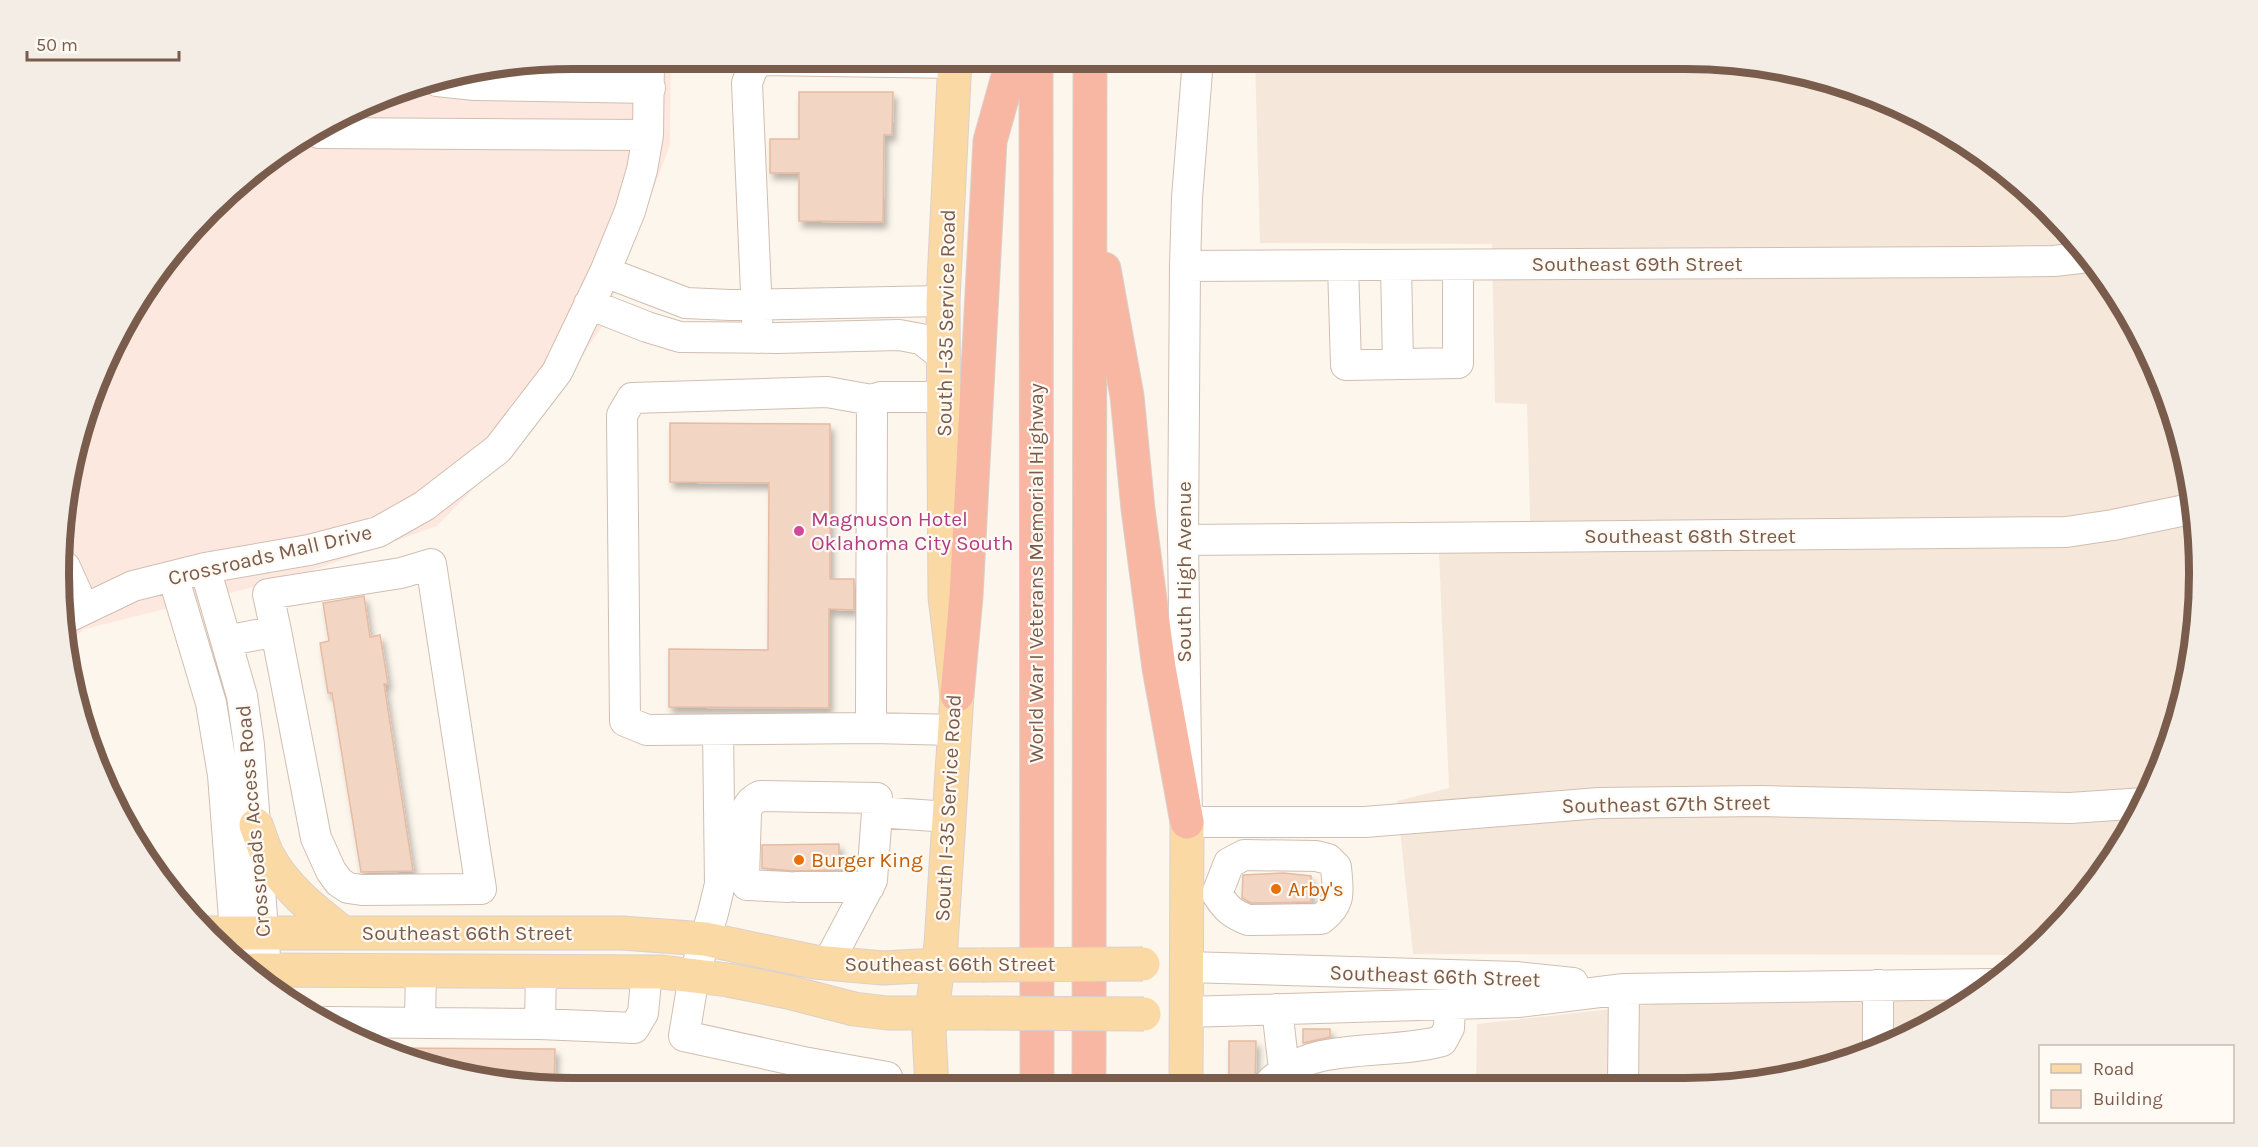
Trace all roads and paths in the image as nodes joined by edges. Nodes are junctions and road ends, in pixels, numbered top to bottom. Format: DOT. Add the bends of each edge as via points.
graph roads {
  1 [pos="649,69"];
  2 [pos="752,69"];
  3 [pos="955,69"];
  4 [pos="1010,69"];
  5 [pos="1036,69"];
  6 [pos="1090,69"];
  7 [pos="1197,69"];
  8 [pos="456,83"];
  9 [pos="650,88"];
  10 [pos="328,133"];
  11 [pos="648,135"];
  12 [pos="1090,193"];
  13 [pos="2078,257"];
  14 [pos="1343,265"];
  15 [pos="1396,265"];
  16 [pos="1458,265"];
  17 [pos="1185,266"];
  18 [pos="605,272"];
  19 [pos="943,301"];
  20 [pos="589,304"];
  21 [pos="757,304"];
  22 [pos="758,338"];
  23 [pos="944,357"];
  24 [pos="1398,364"];
  25 [pos="944,397"];
  26 [pos="872,400"];
  27 [pos="2185,510"];
  28 [pos="388,526"];
  29 [pos="1183,540"];
  30 [pos="282,555"];
  31 [pos="206,568"];
  32 [pos="401,573"];
  33 [pos="173,576"];
  34 [pos="70,591"];
  35 [pos="290,591"];
  36 [pos="74,614"];
  37 [pos="276,631"];
  38 [pos="226,641"];
  39 [pos="957,695"];
  40 [pos="873,728"];
  41 [pos="718,730"];
  42 [pos="954,730"];
  43 [pos="2133,804"];
  44 [pos="877,812"];
  45 [pos="949,817"];
  46 [pos="1187,822"];
  47 [pos="1253,822"];
  48 [pos="256,825"];
  49 [pos="1252,855"];
  50 [pos="868,887"];
  51 [pos="1202,894"];
  52 [pos="343,933"];
  53 [pos="705,939"];
  54 [pos="244,949"];
  55 [pos="828,963"];
  56 [pos="938,965"];
  57 [pos="1187,967"];
  58 [pos="421,970"];
  59 [pos="541,970"];
  60 [pos="647,971"];
  61 [pos="694,976"];
  62 [pos="1878,984"];
  63 [pos="1978,984"];
  64 [pos="1624,988"];
  65 [pos="1450,1004"];
  66 [pos="1397,1005"];
  67 [pos="1338,1007"];
  68 [pos="1277,1009"];
  69 [pos="1186,1012"];
  70 [pos="932,1013"];
  71 [pos="420,1023"];
  72 [pos="540,1024"];
  73 [pos="360,1031"];
  74 [pos="1878,1040"];
  75 [pos="1397,1048"];
  76 [pos="1342,1054"];
  77 [pos="803,1074"];
  78 [pos="1278,1077"];
  79 [pos="887,1078"];
  80 [pos="932,1078"];
  81 [pos="1037,1078"];
  82 [pos="1089,1078"];
  83 [pos="1186,1078"];
  84 [pos="1623,1078"];
  1 -- 9 [label="street, Crossroads Mall Drive"];
  2 -- 21 [label="street" via="747,83"];
  3 -- 19 [label="main road, South I-35 Service Road"];
  4 -- 39 [label="highway" via="990,141 966,597"];
  5 -- 81 [label="highway, World War I Veterans Memorial Highway"];
  6 -- 12 [label="highway"];
  7 -- 17 [label="street, South High Avenue"];
  8 -- 9 [label="street"];
  9 -- 11 [label="street, Crossroads Mall Drive"];
  10 -- 11 [label="street"];
  11 -- 18 [label="street, Crossroads Mall Drive" via="630,211"];
  12 -- 46 [label="highway" via="1127,396 1159,668"];
  12 -- 82 [label="highway"];
  13 -- 16 [label="street, Southeast 69th Street" via="1976,262"];
  14 -- 15 [label="street, Southeast 69th Street"];
  14 -- 17 [label="street, Southeast 69th Street"];
  14 -- 24 [label="street" via="1346,365"];
  15 -- 16 [label="street, Southeast 69th Street"];
  15 -- 24 [label="street"];
  16 -- 24 [label="street" via="1458,363"];
  17 -- 29 [label="street, South High Avenue"];
  18 -- 20 [label="street, Crossroads Mall Drive"];
  18 -- 21 [label="street" via="686,303"];
  19 -- 21 [label="street"];
  19 -- 23 [label="main road, South I-35 Service Road"];
  20 -- 22 [label="street" via="680,337"];
  20 -- 28 [label="street, Crossroads Mall Drive" via="557,372 498,449 424,506"];
  21 -- 22 [label="street"];
  22 -- 23 [label="street" via="899,335 921,339"];
  23 -- 25 [label="main road, South I-35 Service Road"];
  25 -- 26 [label="street"];
  25 -- 39 [label="main road, South I-35 Service Road" via="945,597"];
  26 -- 40 [label="street"];
  26 -- 41 [label="street" via="827,392 632,398 622,415 625,721 648,730"];
  27 -- 29 [label="street, Southeast 68th Street" via="2066,532"];
  28 -- 30 [label="street, Crossroads Mall Drive" via="378,532"];
  28 -- 32 [label="street"];
  29 -- 46 [label="street, South High Avenue"];
  30 -- 31 [label="street, Crossroads Mall Drive"];
  30 -- 35 [label="street"];
  31 -- 33 [label="street, Crossroads Mall Drive"];
  31 -- 38 [label="street, Crossroads Access Road"];
  32 -- 35 [label="street"];
  32 -- 37 [label="street" via="431,564 481,889 362,890 339,882 316,838"];
  33 -- 36 [label="street, Crossroads Mall Drive" via="133,586"];
  33 -- 54 [label="street, Crossroads Access Road" via="213,713"];
  34 -- 36 [label="street"];
  35 -- 37 [label="street" via="268,594"];
  37 -- 38 [label="street"];
  38 -- 48 [label="street, Crossroads Access Road" via="242,696"];
  39 -- 42 [label="main road, South I-35 Service Road"];
  40 -- 41 [label="street"];
  40 -- 42 [label="street"];
  41 -- 53 [label="street" via="720,884"];
  42 -- 45 [label="main road, South I-35 Service Road"];
  43 -- 47 [label="street, Southeast 67th Street" via="2070,808 1760,801 1599,803 1365,822"];
  44 -- 45 [label="street"];
  44 -- 50 [label="street" via="872,880"];
  44 -- 50 [label="street" via="877,798 760,796 748,805 746,812 747,885"];
  45 -- 56 [label="main road, South I-35 Service Road"];
  46 -- 47 [label="street, Southeast 67th Street"];
  46 -- 51 [label="main road, South High Avenue"];
  47 -- 49 [label="street"];
  48 -- 52 [label="main road" via="285,880 303,901"];
  48 -- 54 [label="street, Crossroads Access Road"];
  49 -- 51 [label="street" via="1229,863"];
  49 -- 51 [label="street" via="1328,859 1336,867 1338,898 1331,912 1321,919 1248,920"];
  50 -- 55 [label="street"];
  51 -- 57 [label="main road, South High Avenue"];
  52 -- 53 [label="main road, Southeast 66th Street" via="622,933"];
  52 -- 54 [label="main road, Southeast 66th Street"];
  53 -- 55 [label="main road, Southeast 66th Street"];
  53 -- 61 [label="street"];
  54 -- 58 [label="main road, Southeast 66th Street"];
  55 -- 56 [label="main road, Southeast 66th Street" via="883,968"];
  56 -- 57 [label="main road, Southeast 66th Street, bridge"];
  56 -- 70 [label="main road, South I-35 Service Road"];
  57 -- 64 [label="street, Southeast 66th Street" via="1516,977"];
  57 -- 69 [label="main road, South High Avenue"];
  58 -- 59 [label="main road, Southeast 66th Street"];
  58 -- 71 [label="street"];
  59 -- 60 [label="main road, Southeast 66th Street"];
  59 -- 72 [label="street"];
  60 -- 61 [label="main road, Southeast 66th Street"];
  60 -- 72 [label="street" via="643,1013 634,1028"];
  61 -- 70 [label="main road, Southeast 66th Street" via="788,992 854,1010"];
  61 -- 77 [label="street" via="684,1036"];
  62 -- 63 [label="street, Southeast 66th Street"];
  62 -- 64 [label="street, Southeast 66th Street"];
  62 -- 74 [label="street"];
  64 -- 65 [label="street, Southeast 66th Street" via="1518,1002"];
  64 -- 84 [label="street"];
  65 -- 66 [label="street, Southeast 66th Street"];
  65 -- 75 [label="street" via="1449,1028 1442,1041"];
  66 -- 67 [label="street, Southeast 66th Street"];
  66 -- 75 [label="street"];
  67 -- 68 [label="street, Southeast 66th Street"];
  67 -- 76 [label="street"];
  68 -- 69 [label="street, Southeast 66th Street"];
  68 -- 78 [label="street"];
  69 -- 70 [label="main road, Southeast 66th Street, bridge"];
  69 -- 83 [label="main road, South High Avenue"];
  70 -- 80 [label="main road, South I-35 Service Road"];
  71 -- 72 [label="street"];
  71 -- 73 [label="street"];
  75 -- 76 [label="street"];
  76 -- 78 [label="street" via="1304,1060"];
  77 -- 79 [label="street"];
}
